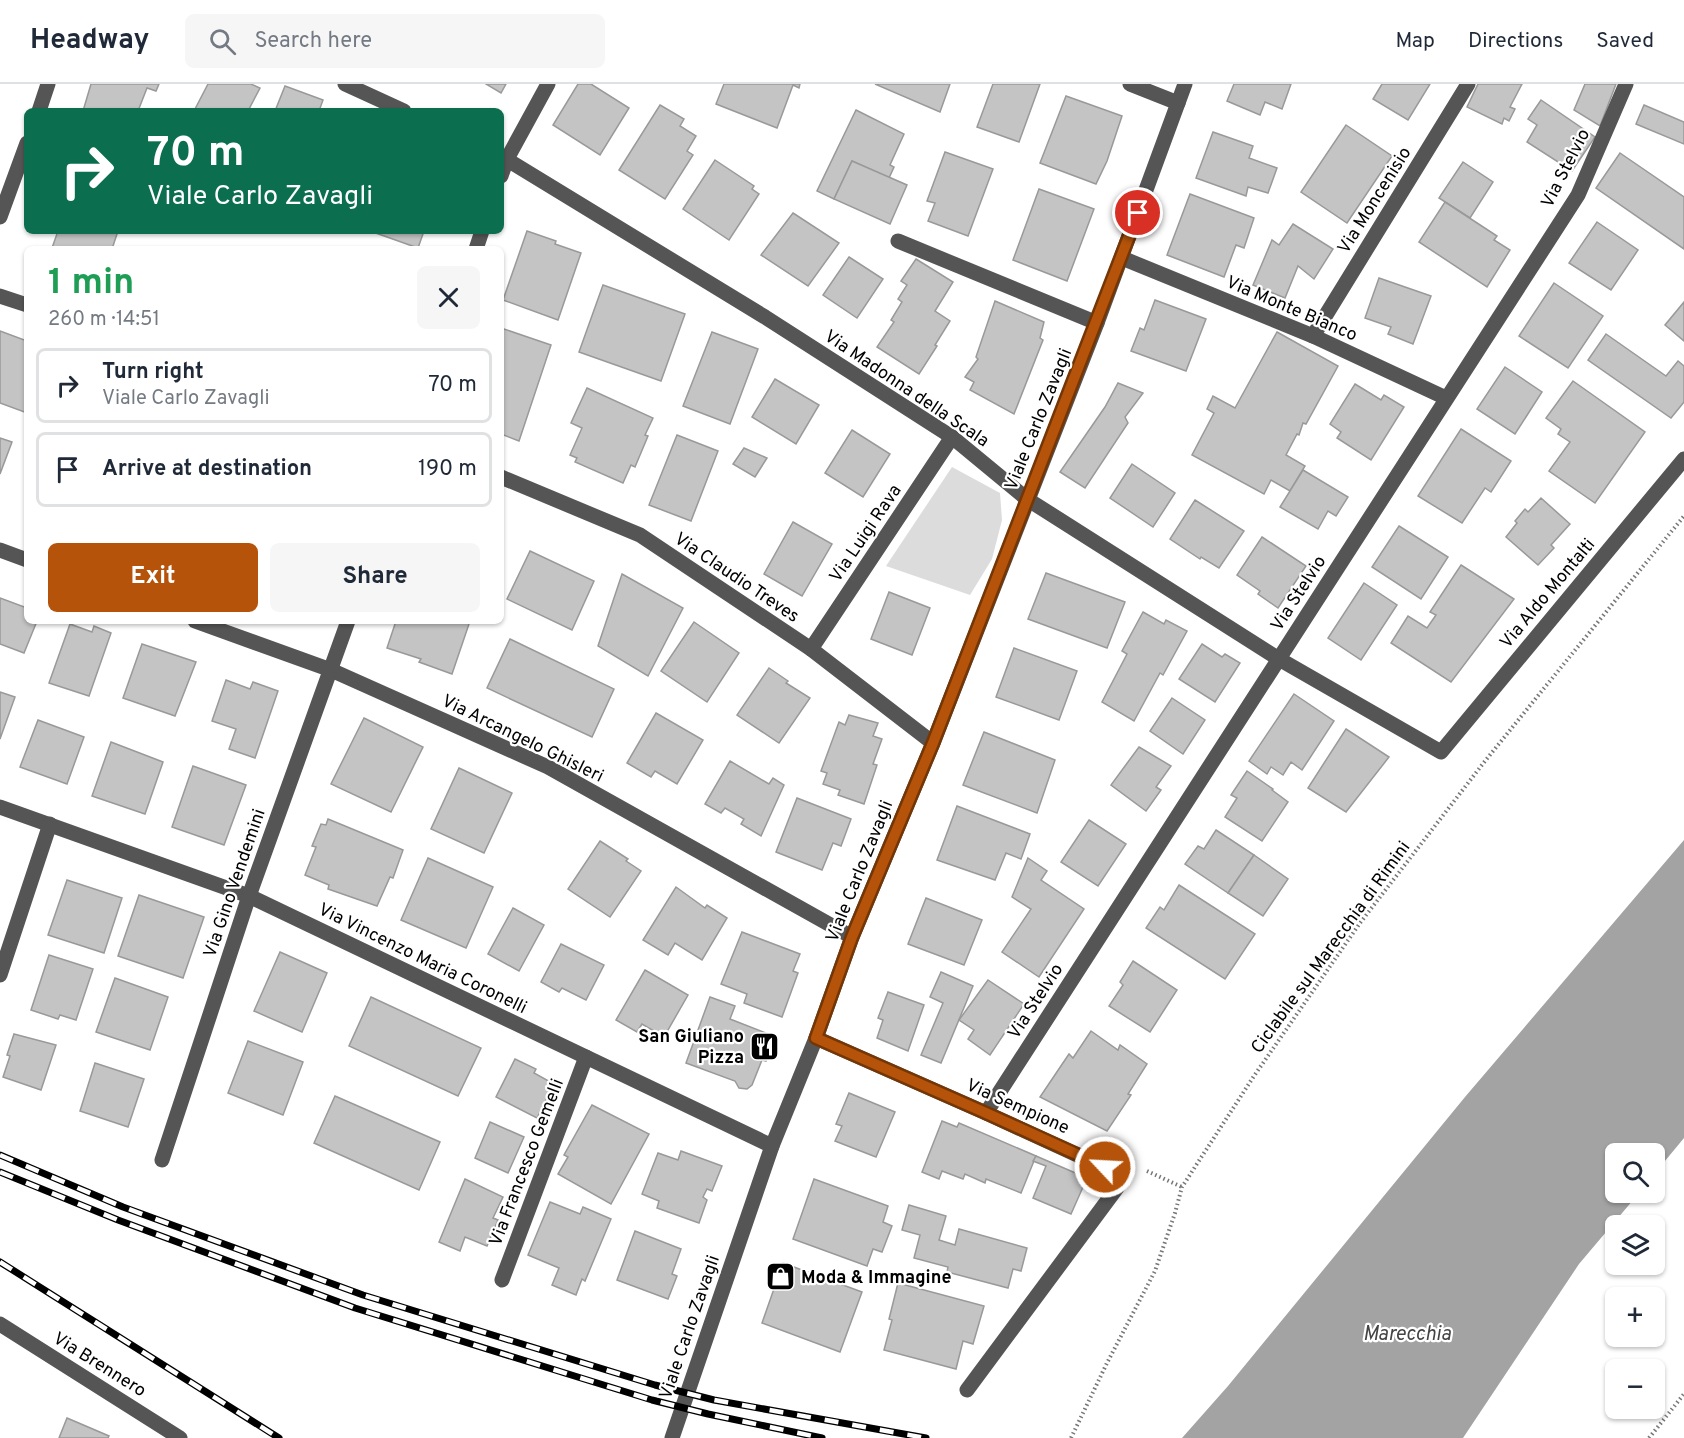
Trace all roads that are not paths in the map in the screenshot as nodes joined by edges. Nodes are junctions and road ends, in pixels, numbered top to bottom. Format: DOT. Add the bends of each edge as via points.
graph roads {
  1 [pos="48,84"];
  2 [pos="345,84"];
  3 [pos="548,84"];
  4 [pos="1130,84"];
  5 [pos="1185,84"];
  6 [pos="1468,84"];
  7 [pos="1626,84"];
  8 [pos="1178,103"];
  9 [pos="40,108"];
  10 [pos="397,108"];
  11 [pos="24,151"];
  12 [pos="504,157"];
  13 [pos="0,218"];
  14 [pos="898,241"];
  15 [pos="1122,258"];
  16 [pos="0,296"];
  17 [pos="24,304"];
  18 [pos="1097,323"];
  19 [pos="1313,336"];
  20 [pos="1446,398"];
  21 [pos="952,437"];
  22 [pos="1684,459"];
  23 [pos="504,478"];
  24 [pos="1027,500"];
  25 [pos="0,550"];
  26 [pos="24,559"];
  27 [pos="203,624"];
  28 [pos="347,624"];
  29 [pos="811,649"];
  30 [pos="1279,659"];
  31 [pos="331,670"];
  32 [pos="933,743"];
  33 [pos="1441,752"];
  34 [pos="0,807"];
  35 [pos="50,824"];
  36 [pos="249,896"];
  37 [pos="852,937"];
  38 [pos="0,975"];
  39 [pos="816,1038"];
  40 [pos="586,1058"];
  41 [pos="986,1113"];
  42 [pos="772,1146"];
  43 [pos="162,1160"];
  44 [pos="502,1280"];
  45 [pos="0,1324"];
  46 [pos="967,1390"];
  47 [pos="180,1438"];
  48 [pos="672,1438"];
  1 -- 9 [label="street"];
  2 -- 10 [label="street"];
  3 -- 12 [label="street"];
  4 -- 8 [label="street"];
  5 -- 8 [label="street, Viale Carlo Zavagli"];
  6 -- 19 [label="street, Via Moncenisio"];
  7 -- 20 [label="street, Via Stelvio" via="1578,195"];
  8 -- 15 [label="street, Viale Carlo Zavagli"];
  11 -- 13 [label="street"];
  12 -- 21 [label="street, Via Madonna della Scala"];
  14 -- 18 [label="street"];
  15 -- 18 [label="street, Viale Carlo Zavagli"];
  15 -- 19 [label="street, Via Monte Bianco"];
  16 -- 17 [label="street"];
  18 -- 24 [label="street, Viale Carlo Zavagli"];
  19 -- 20 [label="street, Via Monte Bianco"];
  20 -- 30 [label="street, Via Stelvio"];
  21 -- 24 [label="street, Via Madonna della Scala"];
  21 -- 29 [label="street, Via Luigi Rava"];
  22 -- 33 [label="street, Via Aldo Montalti"];
  23 -- 29 [label="street, Via Claudio Treves" via="640,536"];
  24 -- 30 [label="street, Via Madonna della Scala"];
  24 -- 32 [label="street, Viale Carlo Zavagli"];
  25 -- 26 [label="street"];
  27 -- 31 [label="street, Via Arcangelo Ghisleri"];
  28 -- 31 [label="street, Via Gino Vendemini"];
  29 -- 32 [label="street, Via Claudio Treves"];
  30 -- 33 [label="street, Via Madonna della Scala"];
  30 -- 41 [label="street, Via Stelvio"];
  31 -- 36 [label="street, Via Gino Vendemini"];
  31 -- 37 [label="street, Via Arcangelo Ghisleri" via="548,767"];
  32 -- 37 [label="street, Viale Carlo Zavagli"];
  34 -- 35 [label="street, Via Vincenzo Maria Coronelli"];
  35 -- 36 [label="street, Via Vincenzo Maria Coronelli"];
  35 -- 38 [label="street"];
  36 -- 40 [label="street, Via Vincenzo Maria Coronelli"];
  36 -- 43 [label="street, Via Gino Vendemini"];
  37 -- 39 [label="street, Viale Carlo Zavagli"];
  39 -- 41 [label="street, Via Sempione"];
  39 -- 42 [label="street, Viale Carlo Zavagli"];
  40 -- 42 [label="street, Via Vincenzo Maria Coronelli"];
  40 -- 44 [label="street, Via Francesco Gemelli"];
  41 -- 46 [label="street, Via Sempione" via="1125,1177"];
  42 -- 48 [label="street, Viale Carlo Zavagli"];
  45 -- 47 [label="street, Via Brennero"];
}
